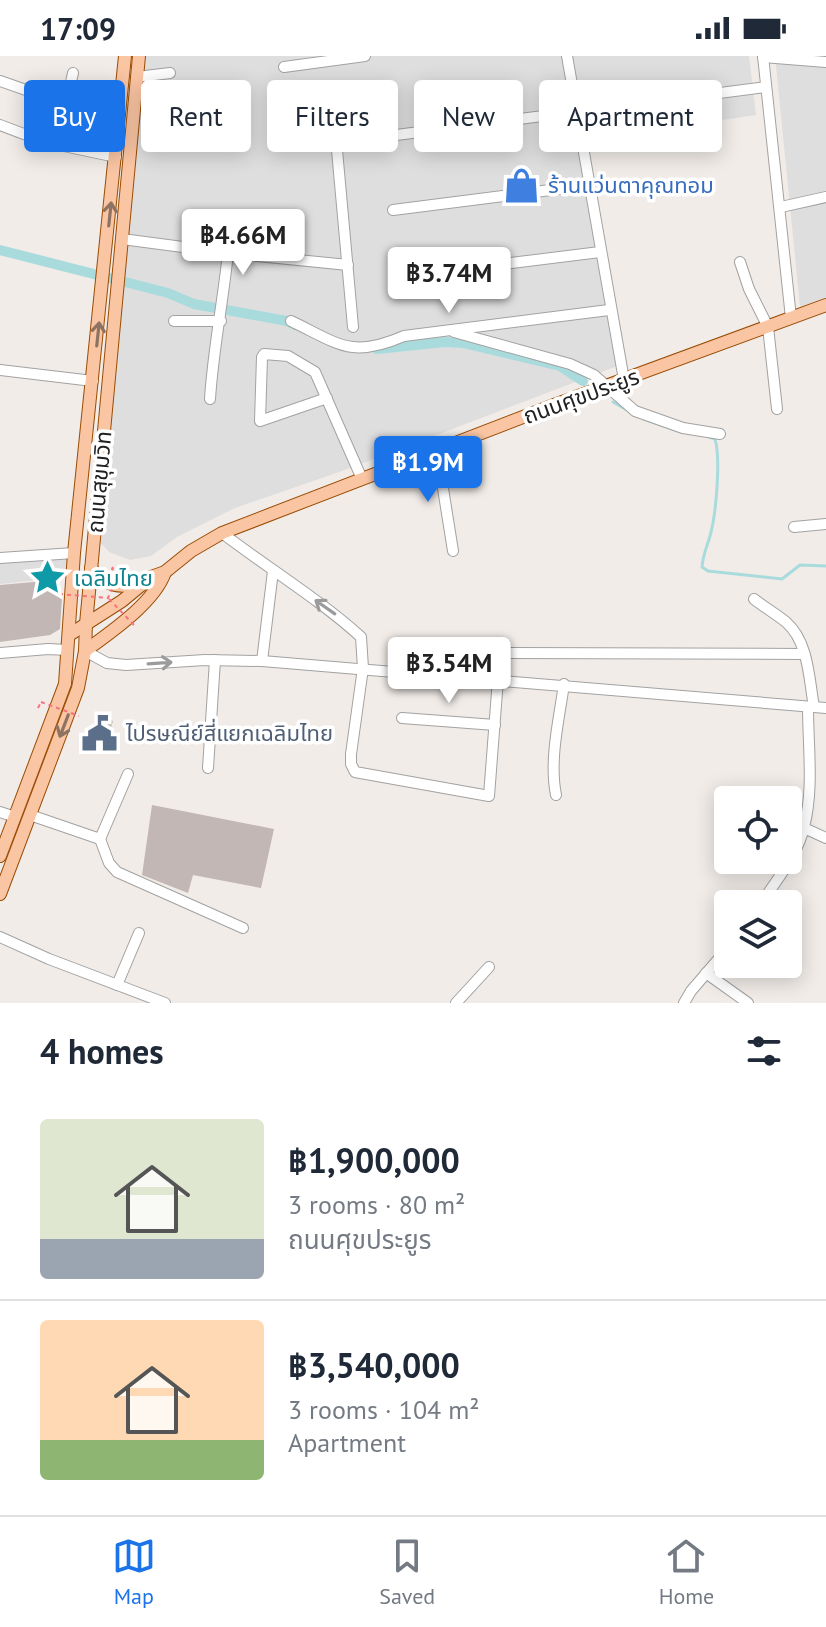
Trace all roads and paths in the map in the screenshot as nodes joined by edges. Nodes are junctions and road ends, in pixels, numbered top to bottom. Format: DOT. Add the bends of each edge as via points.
graph roads {
  1 [pos="125,56"];
  2 [pos="139,56"];
  3 [pos="365,56"];
  4 [pos="567,56"];
  5 [pos="763,57"];
  6 [pos="826,62"];
  7 [pos="284,67"];
  8 [pos="73,73"];
  9 [pos="170,73"];
  10 [pos="137,77"];
  11 [pos="571,80"];
  12 [pos="0,81"];
  13 [pos="766,87"];
  14 [pos="722,93"];
  15 [pos="539,116"];
  16 [pos="0,125"];
  17 [pos="398,135"];
  18 [pos="337,152"];
  19 [pos="584,152"];
  20 [pos="122,162"];
  21 [pos="590,185"];
  22 [pos="826,197"];
  23 [pos="781,207"];
  24 [pos="393,210"];
  25 [pos="122,239"];
  26 [pos="600,252"];
  27 [pos="228,253"];
  28 [pos="740,262"];
  29 [pos="348,265"];
  30 [pos="398,277"];
  31 [pos="826,305"];
  32 [pos="609,310"];
  33 [pos="791,318"];
  34 [pos="221,320"];
  35 [pos="174,321"];
  36 [pos="291,321"];
  37 [pos="353,327"];
  38 [pos="768,327"];
  39 [pos="452,332"];
  40 [pos="0,370"];
  41 [pos="624,380"];
  42 [pos="93,381"];
  43 [pos="607,385"];
  44 [pos="327,398"];
  45 [pos="210,399"];
  46 [pos="777,409"];
  47 [pos="720,434"];
  48 [pos="437,451"];
  49 [pos="362,479"];
  50 [pos="826,524"];
  51 [pos="794,527"];
  52 [pos="222,533"];
  53 [pos="453,551"];
  54 [pos="74,553"];
  55 [pos="0,558"];
  56 [pos="91,568"];
  57 [pos="273,571"];
  58 [pos="120,572"];
  59 [pos="165,572"];
  60 [pos="144,582"];
  61 [pos="59,594"];
  62 [pos="108,598"];
  63 [pos="754,599"];
  64 [pos="86,624"];
  65 [pos="134,625"];
  66 [pos="69,635"];
  67 [pos="68,650"];
  68 [pos="85,651"];
  69 [pos="0,653"];
  70 [pos="507,653"];
  71 [pos="804,654"];
  72 [pos="215,660"];
  73 [pos="262,661"];
  74 [pos="363,668"];
  75 [pos="498,679"];
  76 [pos="564,684"];
  77 [pos="816,707"];
  78 [pos="38,708"];
  79 [pos="79,716"];
  80 [pos="402,718"];
  81 [pos="495,725"];
  82 [pos="208,768"];
  83 [pos="128,774"];
  84 [pos="556,795"];
  85 [pos="0,812"];
  86 [pos="30,815"];
  87 [pos="15,817"];
  88 [pos="804,828"];
  89 [pos="826,838"];
  90 [pos="100,839"];
  91 [pos="0,856"];
  92 [pos="770,890"];
  93 [pos="0,894"];
  94 [pos="243,928"];
  95 [pos="139,933"];
  96 [pos="0,937"];
  97 [pos="714,964"];
  98 [pos="489,967"];
  99 [pos="706,973"];
  100 [pos="117,985"];
  101 [pos="165,1003"];
  102 [pos="456,1003"];
  103 [pos="684,1003"];
  104 [pos="748,1003"];
  1 -- 20 [label="main road, ถนนสุขุมวิท"];
  2 -- 10 [label="main road, ถนนสุขุมวิท"];
  3 -- 7 [label="street"];
  4 -- 11 [label="street"];
  5 -- 6 [label="street"];
  5 -- 13 [label="street"];
  8 -- 12 [label="street" via="66,104"];
  9 -- 10 [label="street"];
  10 -- 20 [label="main road, ถนนสุขุมวิท"];
  13 -- 14 [label="street"];
  13 -- 23 [label="street"];
  15 -- 17 [label="street"];
  16 -- 20 [label="street"];
  18 -- 29 [label="street"];
  19 -- 21 [label="street"];
  20 -- 25 [label="main road, ถนนสุขุมวิท"];
  42 -- 20 [label="main road, ถนนสุขุมวิท, one-way"];
  21 -- 24 [label="street"];
  21 -- 26 [label="street"];
  22 -- 23 [label="street"];
  23 -- 33 [label="street"];
  25 -- 27 [label="street"];
  25 -- 56 [label="main road, ถนนสุขุมวิท"];
  26 -- 30 [label="street"];
  26 -- 32 [label="street"];
  27 -- 29 [label="street"];
  27 -- 34 [label="street"];
  28 -- 38 [label="street"];
  29 -- 37 [label="street"];
  31 -- 33 [label="main road, ถนนศุขประยูร"];
  32 -- 39 [label="street"];
  32 -- 41 [label="street"];
  33 -- 38 [label="main road, ถนนศุขประยูร"];
  34 -- 35 [label="street"];
  34 -- 45 [label="street"];
  36 -- 39 [label="street" via="349,348"];
  38 -- 41 [label="main road, ถนนศุขประยูร"];
  38 -- 46 [label="street"];
  39 -- 43 [label="street" via="570,364"];
  40 -- 42 [label="street"];
  41 -- 43 [label="main road, ถนนศุขประยูร"];
  42 -- 54 [label="main road, ถนนสุขุมวิท"];
  43 -- 47 [label="street" via="635,411"];
  43 -- 48 [label="main road, ถนนศุขประยูร"];
  44 -- 44 [label="street" via="260,421 264,354 288,356 315,372"];
  44 -- 49 [label="street"];
  48 -- 49 [label="main road, ถนนศุขประยูร"];
  48 -- 53 [label="street"];
  49 -- 52 [label="main road, ถนนศุขประยูร"];
  50 -- 51 [label="street"];
  52 -- 57 [label="street"];
  52 -- 59 [label="main road, ถนนศุขประยูร"];
  54 -- 55 [label="street"];
  54 -- 66 [label="main road, ถนนสุขุมวิท"];
  56 -- 60 [label="main road" via="110,584"];
  56 -- 64 [label="main road, ถนนสุขุมวิท"];
  57 -- 73 [label="street"];
  74 -- 57 [label="street, one-way" via="361,637"];
  58 -- 62 [label="path, bridge"];
  59 -- 60 [label="main road, ถนนศุขประยูร"];
  59 -- 68 [label="main road, ถนนศุขประยูร" via="160,586"];
  60 -- 64 [label="main road, ถนนศุขประยูร"];
  61 -- 62 [label="path, bridge"];
  62 -- 65 [label="path, bridge"];
  63 -- 71 [label="street" via="787,623"];
  64 -- 66 [label="main road, ถนนศุขประยูร"];
  64 -- 68 [label="main road, ถนนสุขุมวิท"];
  66 -- 67 [label="main road, ถนนสุขุมวิท"];
  67 -- 68 [label="main road"];
  67 -- 69 [label="street"];
  67 -- 87 [label="main road, ถนนสุขุมวิท" via="65,684"];
  68 -- 72 [label="street, one-way" via="107,663 126,665"];
  68 -- 86 [label="main road, ถนนสุขุมวิท, one-way" via="78,688"];
  70 -- 71 [label="street"];
  71 -- 77 [label="street"];
  72 -- 73 [label="street"];
  72 -- 82 [label="street"];
  73 -- 74 [label="street"];
  74 -- 75 [label="street"];
  74 -- 81 [label="street" via="351,754 355,772 489,796"];
  75 -- 76 [label="street"];
  75 -- 81 [label="street"];
  76 -- 77 [label="street"];
  76 -- 84 [label="street"];
  77 -- 88 [label="street"];
  78 -- 79 [label="path, bridge" via="41,702"];
  80 -- 81 [label="street"];
  83 -- 90 [label="street"];
  85 -- 87 [label="street"];
  86 -- 90 [label="street"];
  86 -- 93 [label="main road, ถนนสุขุมวิท"];
  87 -- 91 [label="main road, ถนนสุขุมวิท"];
  88 -- 89 [label="street"];
  88 -- 92 [label="street"];
  90 -- 94 [label="street" via="117,872"];
  95 -- 100 [label="street"];
  96 -- 100 [label="street"];
  97 -- 99 [label="street"];
  98 -- 102 [label="street"];
  99 -- 103 [label="street"];
  99 -- 104 [label="street"];
  100 -- 101 [label="street"];
}
